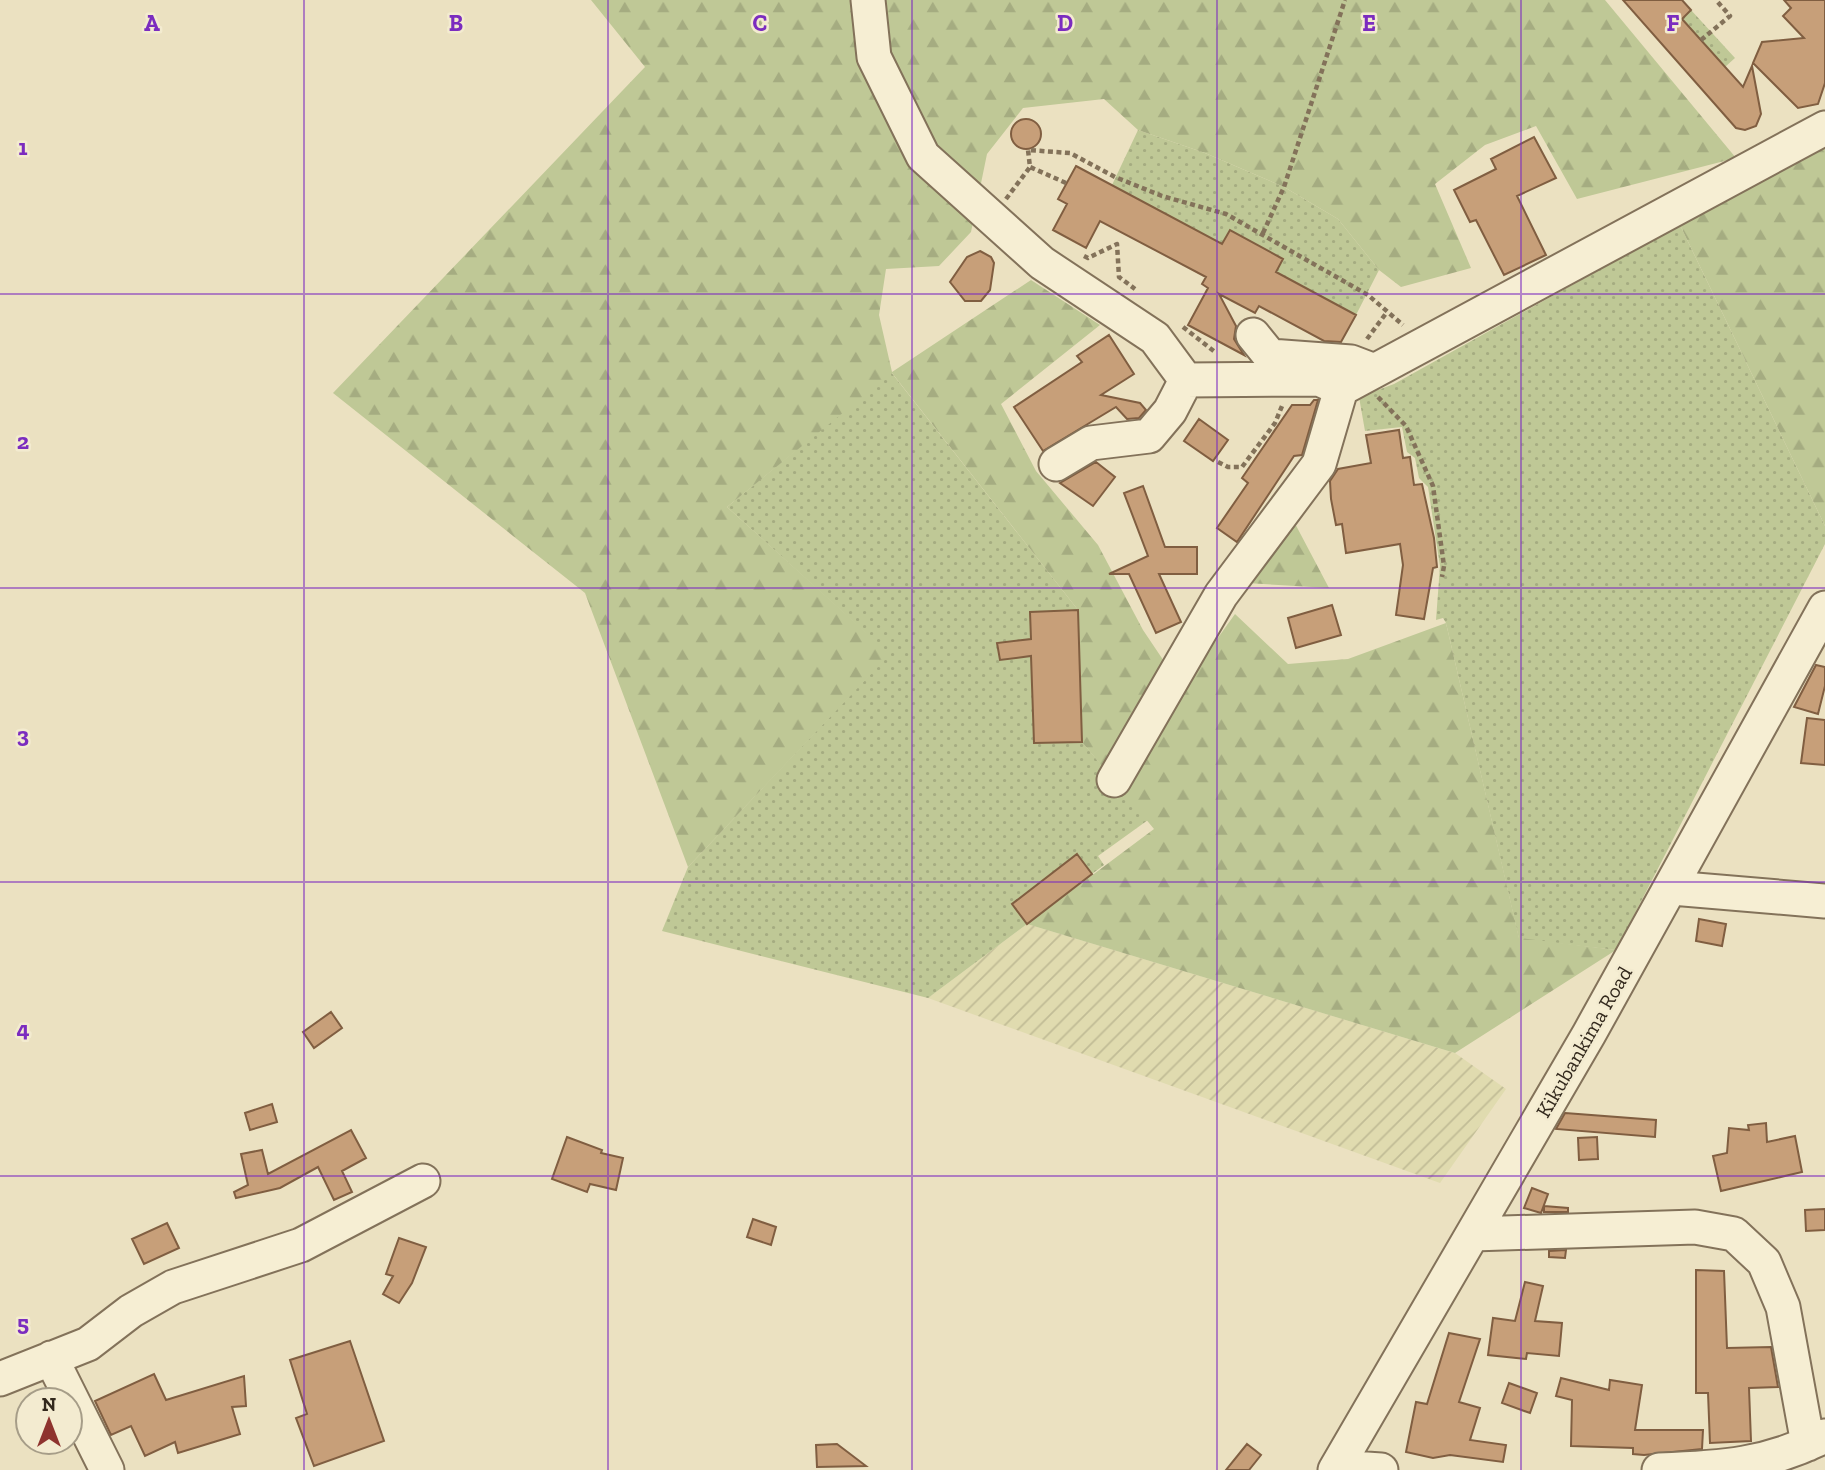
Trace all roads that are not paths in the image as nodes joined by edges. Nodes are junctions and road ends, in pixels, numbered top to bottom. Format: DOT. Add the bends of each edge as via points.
graph roads {
  1 [pos="868,0"];
  2 [pos="1825,128"];
  3 [pos="1253,335"];
  4 [pos="1356,375"];
  5 [pos="1186,380"];
  6 [pos="1056,464"];
  7 [pos="1825,608"];
  8 [pos="1114,780"];
  9 [pos="1672,888"];
  10 [pos="1825,901"];
  11 [pos="423,1181"];
  12 [pos="1472,1234"];
  13 [pos="51,1357"];
  14 [pos="0,1379"];
  15 [pos="1817,1440"];
  16 [pos="1336,1468"];
  17 [pos="107,1470"];
  18 [pos="1381,1470"];
  19 [pos="1659,1470"];
  1 -- 5 [label="street" via="874,57 923,156 1042,263 1155,338"];
  2 -- 4 [label="street" via="1424,344"];
  3 -- 4 [label="street" via="1270,356"];
  4 -- 5 [label="street"];
  4 -- 8 [label="street" via="1319,464 1222,595"];
  5 -- 6 [label="street" via="1170,411 1149,436 1091,443"];
  7 -- 9 [label="street, Kikubankima Road"];
  9 -- 10 [label="street"];
  9 -- 12 [label="street, Kikubankima Road"];
  11 -- 13 [label="street" via="301,1245 173,1287 88,1344"];
  12 -- 15 [label="street" via="1695,1227 1734,1234 1764,1262 1783,1307"];
  12 -- 16 [label="street, Kikubankima Road"];
  13 -- 14 [label="street"];
  13 -- 17 [label="street"];
  15 -- 19 [label="street" via="1749,1465"];
  16 -- 18 [label="street"];
}
